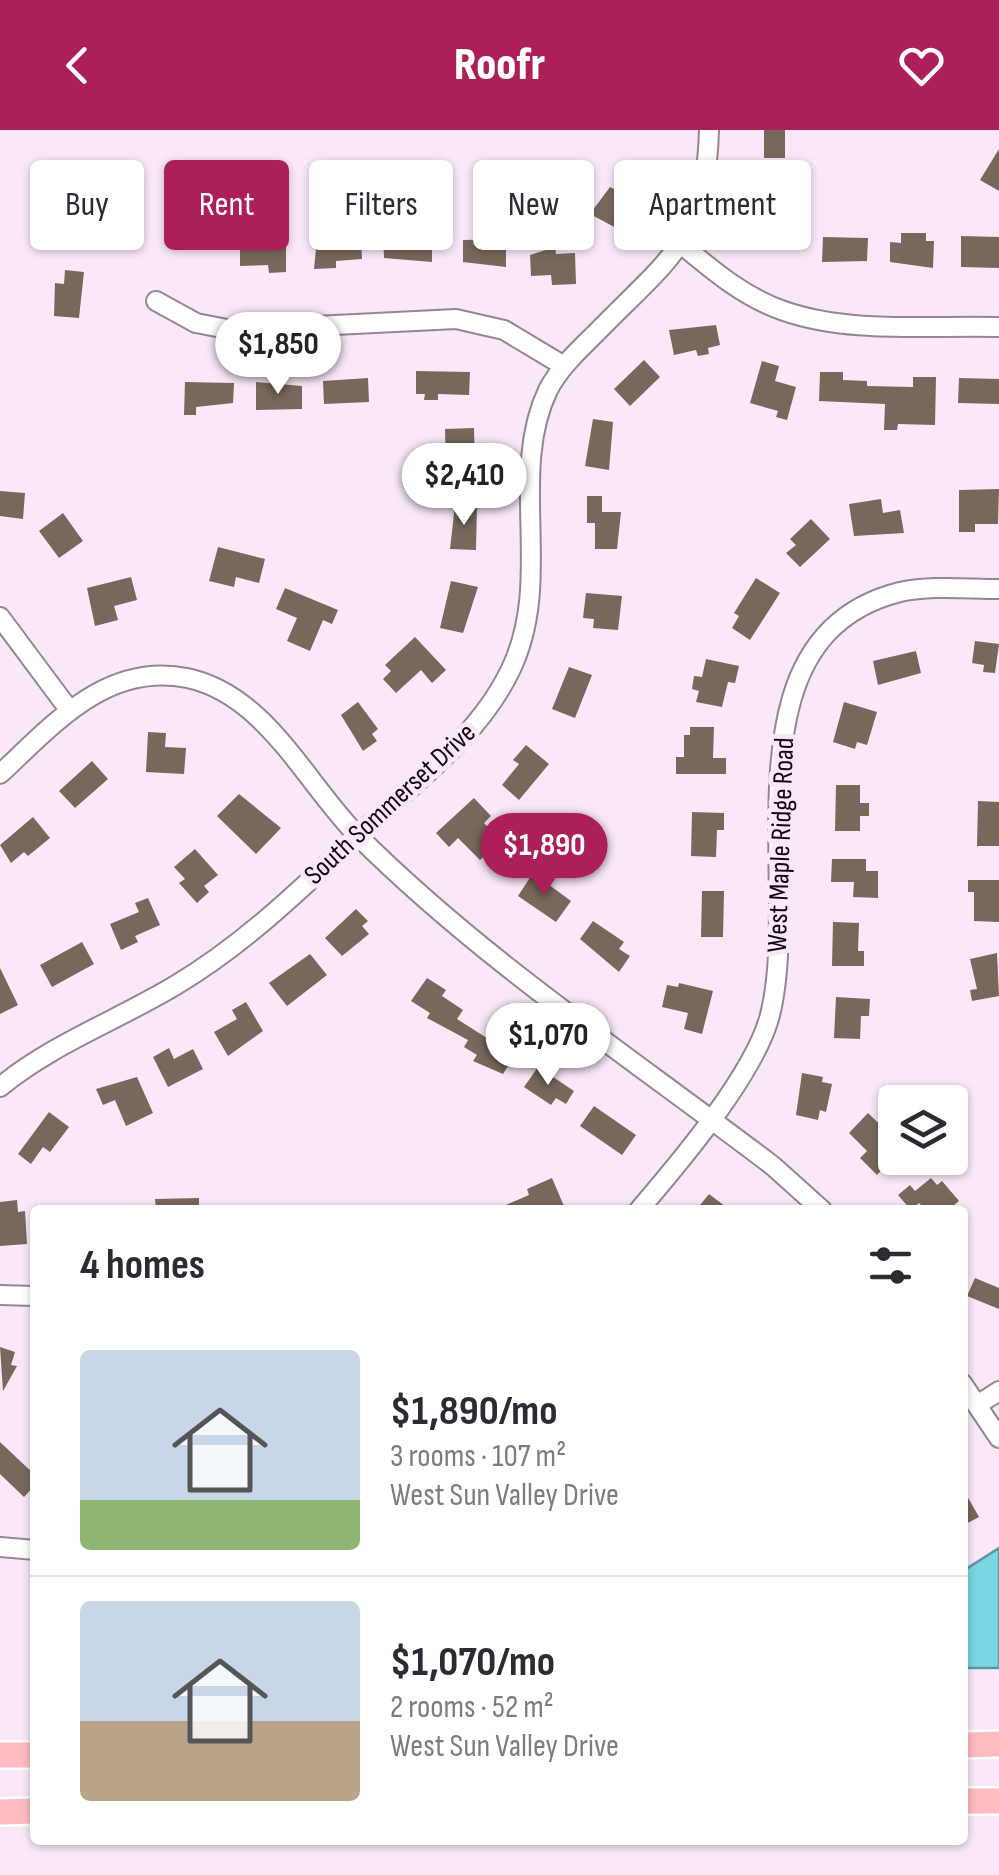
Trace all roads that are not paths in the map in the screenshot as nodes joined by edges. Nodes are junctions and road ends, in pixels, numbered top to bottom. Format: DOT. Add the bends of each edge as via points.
graph roads {
  1 [pos="708,130"];
  2 [pos="706,160"];
  3 [pos="675,250"];
  4 [pos="689,250"];
  5 [pos="156,301"];
  6 [pos="999,327"];
  7 [pos="564,366"];
  8 [pos="999,589"];
  9 [pos="0,617"];
  10 [pos="70,711"];
  11 [pos="0,774"];
  12 [pos="358,836"];
  13 [pos="0,1087"];
  14 [pos="710,1117"];
  15 [pos="643,1205"];
  16 [pos="816,1205"];
  17 [pos="0,1295"];
  18 [pos="30,1296"];
  19 [pos="968,1391"];
  20 [pos="999,1391"];
  21 [pos="978,1405"];
  22 [pos="999,1438"];
  23 [pos="0,1547"];
  24 [pos="30,1550"];
  25 [pos="999,1744"];
  26 [pos="968,1745"];
  27 [pos="30,1755"];
  28 [pos="0,1756"];
  29 [pos="999,1800"];
  30 [pos="968,1801"];
  31 [pos="30,1811"];
  32 [pos="0,1812"];
  1 -- 2 [label="street, South Sommerset Drive"];
  3 -- 7 [label="street, South Sommerset Drive"];
  4 -- 6 [label="street" via="754,298 803,317"];
  5 -- 7 [label="street" via="196,324 232,330 456,319 504,330"];
  7 -- 12 [label="street, South Sommerset Drive" via="536,430 534,582 510,670 462,740"];
  8 -- 14 [label="street, West Maple Ridge Road" via="929,588 884,597 841,621 803,666 783,730 775,991 752,1060"];
  9 -- 10 [label="street"];
  10 -- 11 [label="street"];
  10 -- 12 [label="street" via="134,678 163,675 207,684 260,719"];
  12 -- 13 [label="street, South Sommerset Drive" via="207,966"];
  12 -- 14 [label="street" via="434,908"];
  14 -- 15 [label="street, West Maple Ridge Road"];
  14 -- 16 [label="street"];
  17 -- 18 [label="street"];
  19 -- 21 [label="street"];
  20 -- 21 [label="street"];
  21 -- 22 [label="street"];
  23 -- 24 [label="street"];
  25 -- 26 [label="highway"];
  27 -- 28 [label="highway"];
  29 -- 30 [label="highway"];
  31 -- 32 [label="highway"];
}
